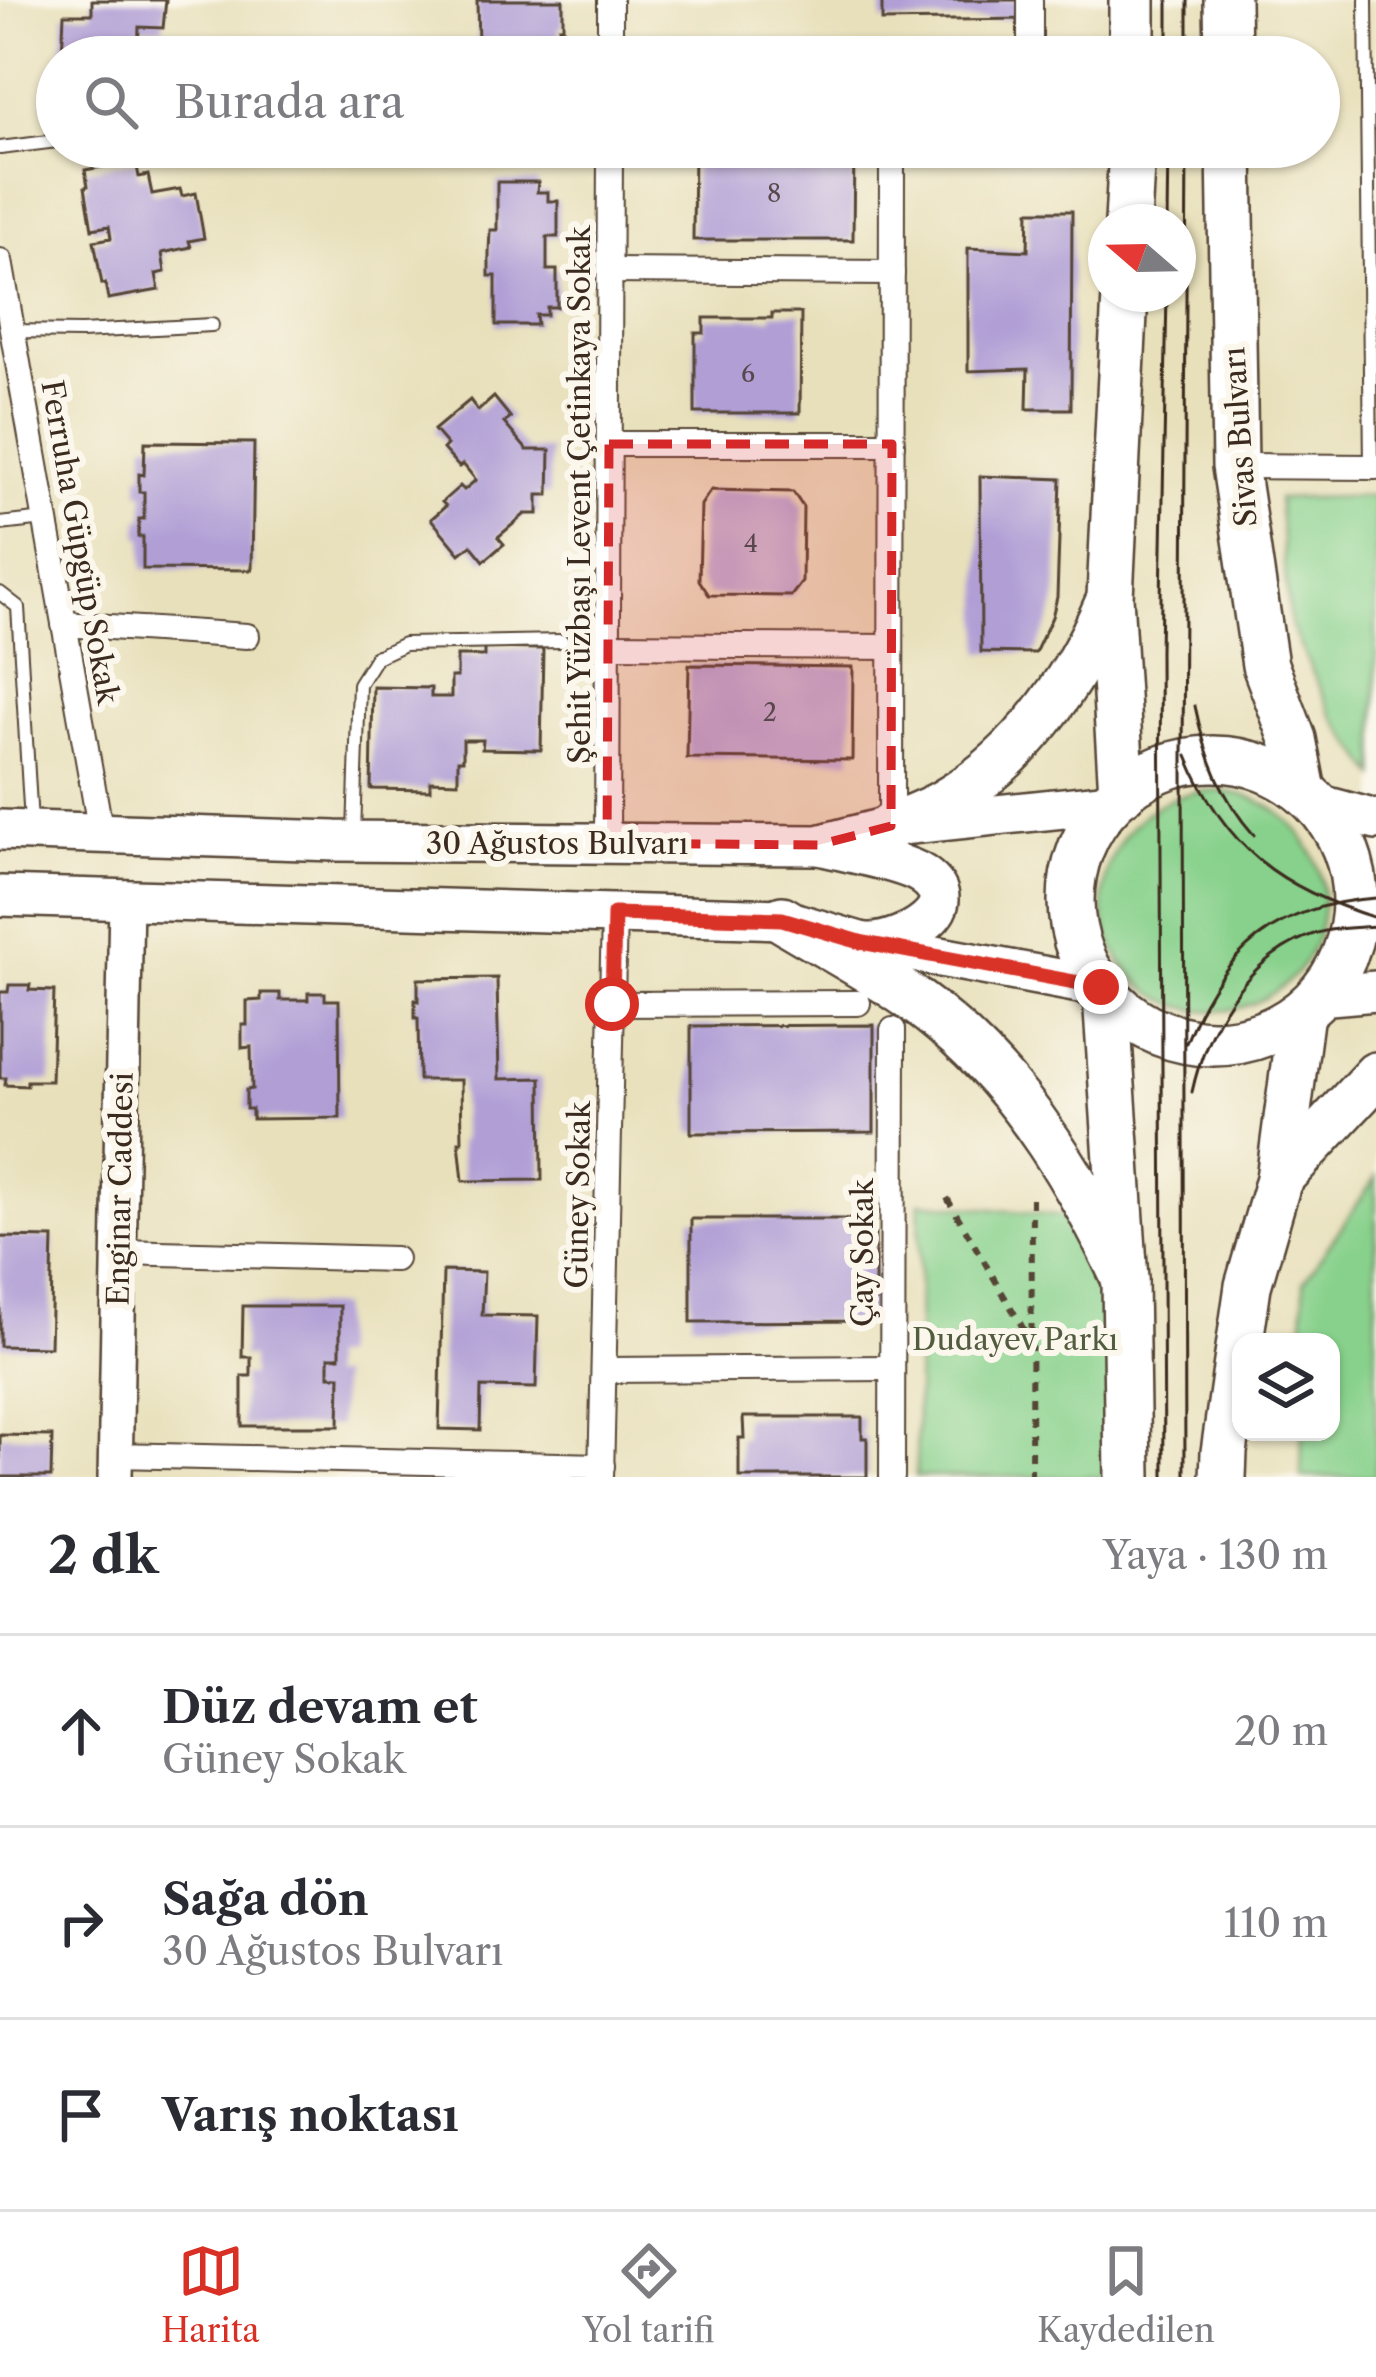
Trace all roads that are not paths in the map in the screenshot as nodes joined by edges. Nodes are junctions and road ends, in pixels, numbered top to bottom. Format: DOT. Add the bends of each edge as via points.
graph roads {
  1 [pos="610,0"];
  2 [pos="1030,0"];
  3 [pos="1132,0"];
  4 [pos="1227,0"];
  5 [pos="1366,0"];
  6 [pos="610,36"];
  7 [pos="1030,36"];
  8 [pos="1132,36"];
  9 [pos="1228,36"];
  10 [pos="36,144"];
  11 [pos="0,148"];
  12 [pos="610,168"];
  13 [pos="892,168"];
  14 [pos="1131,168"];
  15 [pos="1230,168"];
  16 [pos="1129,204"];
  17 [pos="0,261"];
  18 [pos="610,272"];
  19 [pos="892,273"];
  20 [pos="1124,312"];
  21 [pos="212,325"];
  22 [pos="6,331"];
  23 [pos="609,444"];
  24 [pos="892,444"];
  25 [pos="1235,466"];
  26 [pos="1374,467"];
  27 [pos="45,518"];
  28 [pos="0,524"];
  29 [pos="0,593"];
  30 [pos="1110,597"];
  31 [pos="64,624"];
  32 [pos="247,636"];
  33 [pos="562,641"];
  34 [pos="608,645"];
  35 [pos="892,647"];
  36 [pos="1116,798"];
  37 [pos="1310,798"];
  38 [pos="1376,820"];
  39 [pos="891,826"];
  40 [pos="16,830"];
  41 [pos="101,833"];
  42 [pos="353,841"];
  43 [pos="608,843"];
  44 [pos="818,844"];
  45 [pos="0,896"];
  46 [pos="126,900"];
  47 [pos="614,914"];
  48 [pos="782,919"];
  49 [pos="860,942"];
  50 [pos="1103,991"];
  51 [pos="1376,991"];
  52 [pos="612,1004"];
  53 [pos="858,1004"];
  54 [pos="1310,1004"];
  55 [pos="893,1030"];
  56 [pos="1376,1075"];
  57 [pos="1279,1179"];
  58 [pos="119,1252"];
  59 [pos="395,1259"];
  60 [pos="1125,1280"];
  61 [pos="892,1368"];
  62 [pos="604,1370"];
  63 [pos="115,1466"];
  64 [pos="399,1469"];
  65 [pos="601,1472"];
  66 [pos="892,1477"];
  67 [pos="1128,1477"];
  68 [pos="1223,1477"];
  1 -- 6 [label="street"];
  2 -- 7 [label="street"];
  3 -- 8 [label="highway"];
  4 -- 9 [label="highway"];
  5 -- 26 [label="lane"];
  10 -- 11 [label="lane"];
  12 -- 18 [label="street, Şehit Yüzbaşı Levent Çetinkaya Sokak"];
  13 -- 19 [label="street"];
  14 -- 16 [label="highway"];
  15 -- 25 [label="highway, Sivas Bulvarı"];
  17 -- 22 [label="street, Ferruha Güpgüp Sokak"];
  18 -- 19 [label="street"];
  18 -- 23 [label="street, Şehit Yüzbaşı Levent Çetinkaya Sokak"];
  19 -- 24 [label="street"];
  20 -- 30 [label="highway"];
  21 -- 22 [label="lane"];
  22 -- 27 [label="street, Ferruha Güpgüp Sokak"];
  23 -- 24 [label="street"];
  23 -- 34 [label="street, Şehit Yüzbaşı Levent Çetinkaya Sokak"];
  24 -- 35 [label="street"];
  25 -- 26 [label="street"];
  25 -- 37 [label="highway, Sivas Bulvarı" via="1265,665"];
  27 -- 28 [label="lane"];
  27 -- 31 [label="street, Ferruha Güpgüp Sokak"];
  29 -- 40 [label="lane" via="18,608"];
  30 -- 36 [label="highway"];
  30 -- 39 [label="highway" via="1076,668 1029,732 973,783"];
  31 -- 32 [label="street"];
  31 -- 41 [label="street, Ferruha Güpgüp Sokak"];
  33 -- 42 [label="lane" via="404,644 376,657 359,684"];
  34 -- 35 [label="street"];
  34 -- 43 [label="street, Şehit Yüzbaşı Levent Çetinkaya Sokak"];
  35 -- 39 [label="street"];
  36 -- 37 [label="highway" via="1160,768 1201,757 1256,765"];
  36 -- 39 [label="main road, 30 Ağustos Bulvarı"];
  36 -- 50 [label="highway" via="1080,851 1071,902 1081,954"];
  37 -- 38 [label="main road"];
  37 -- 54 [label="highway" via="1345,849 1353,918 1334,975"];
  39 -- 44 [label="main road, 30 Ağustos Bulvarı"];
  40 -- 41 [label="main road, 30 Ağustos Bulvarı"];
  41 -- 42 [label="main road, 30 Ağustos Bulvarı"];
  42 -- 43 [label="main road, 30 Ağustos Bulvarı"];
  43 -- 44 [label="main road, 30 Ağustos Bulvarı"];
  44 -- 49 [label="main road" via="913,870 936,892 935,910 917,930 890,942"];
  45 -- 46 [label="main road"];
  46 -- 47 [label="main road"];
  46 -- 58 [label="street, Enginar Caddesi"];
  47 -- 48 [label="main road"];
  47 -- 52 [label="street, Güney Sokak"];
  48 -- 49 [label="main road"];
  48 -- 60 [label="highway" via="912,999 974,1051 1058,1156"];
  49 -- 50 [label="main road"];
  50 -- 54 [label="highway" via="1143,1025 1204,1042 1258,1036"];
  50 -- 60 [label="highway"];
  51 -- 54 [label="main road"];
  52 -- 53 [label="street"];
  52 -- 62 [label="street, Güney Sokak"];
  54 -- 57 [label="highway"];
  55 -- 61 [label="street, Çay Sokak"];
  56 -- 57 [label="highway"];
  57 -- 68 [label="highway" via="1248,1286"];
  58 -- 59 [label="street"];
  58 -- 63 [label="street, Enginar Caddesi"];
  60 -- 67 [label="highway"];
  61 -- 62 [label="street"];
  61 -- 66 [label="street, Çay Sokak"];
  62 -- 65 [label="street, Güney Sokak"];
  63 -- 64 [label="street"];
  64 -- 65 [label="street"];
}
